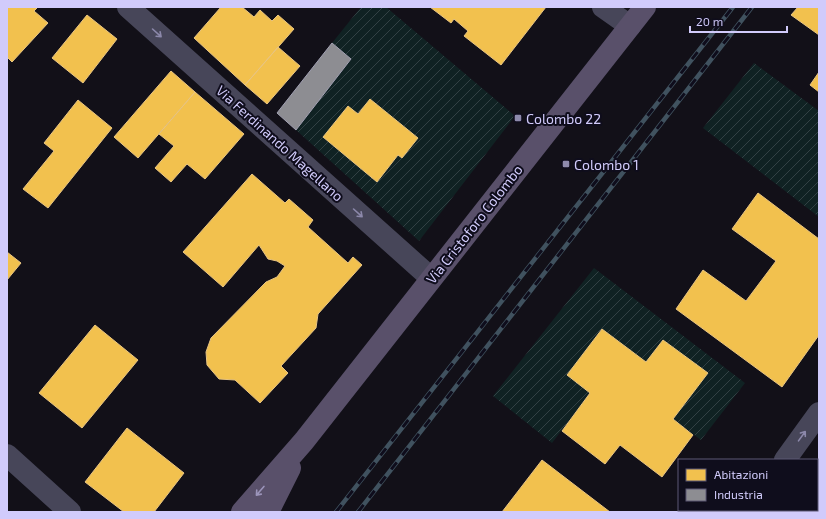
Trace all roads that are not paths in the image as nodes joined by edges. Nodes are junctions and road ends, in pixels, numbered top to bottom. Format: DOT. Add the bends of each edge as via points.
graph roads {
  1 [pos="128,7"];
  2 [pos="603,7"];
  3 [pos="645,7"];
  4 [pos="630,26"];
  5 [pos="432,278"];
  6 [pos="819,413"];
  7 [pos="304,441"];
  8 [pos="7,455"];
  9 [pos="786,459"];
  10 [pos="70,512"];
  11 [pos="242,512"];
  12 [pos="268,512"];
  1 -- 5 [label="street, Via Ferdinando Magellano, one-way"];
  2 -- 4 [label="street"];
  3 -- 4 [label="main road, Via Cristoforo Colombo"];
  4 -- 5 [label="main road, Via Cristoforo Colombo"];
  5 -- 7 [label="main road, Via Cristoforo Colombo"];
  9 -- 6 [label="street, one-way"];
  7 -- 11 [label="main road, Via Cristoforo Colombo, one-way"];
  7 -- 12 [label="main road, Via Cristoforo Colombo"];
  8 -- 10 [label="street"];
}
